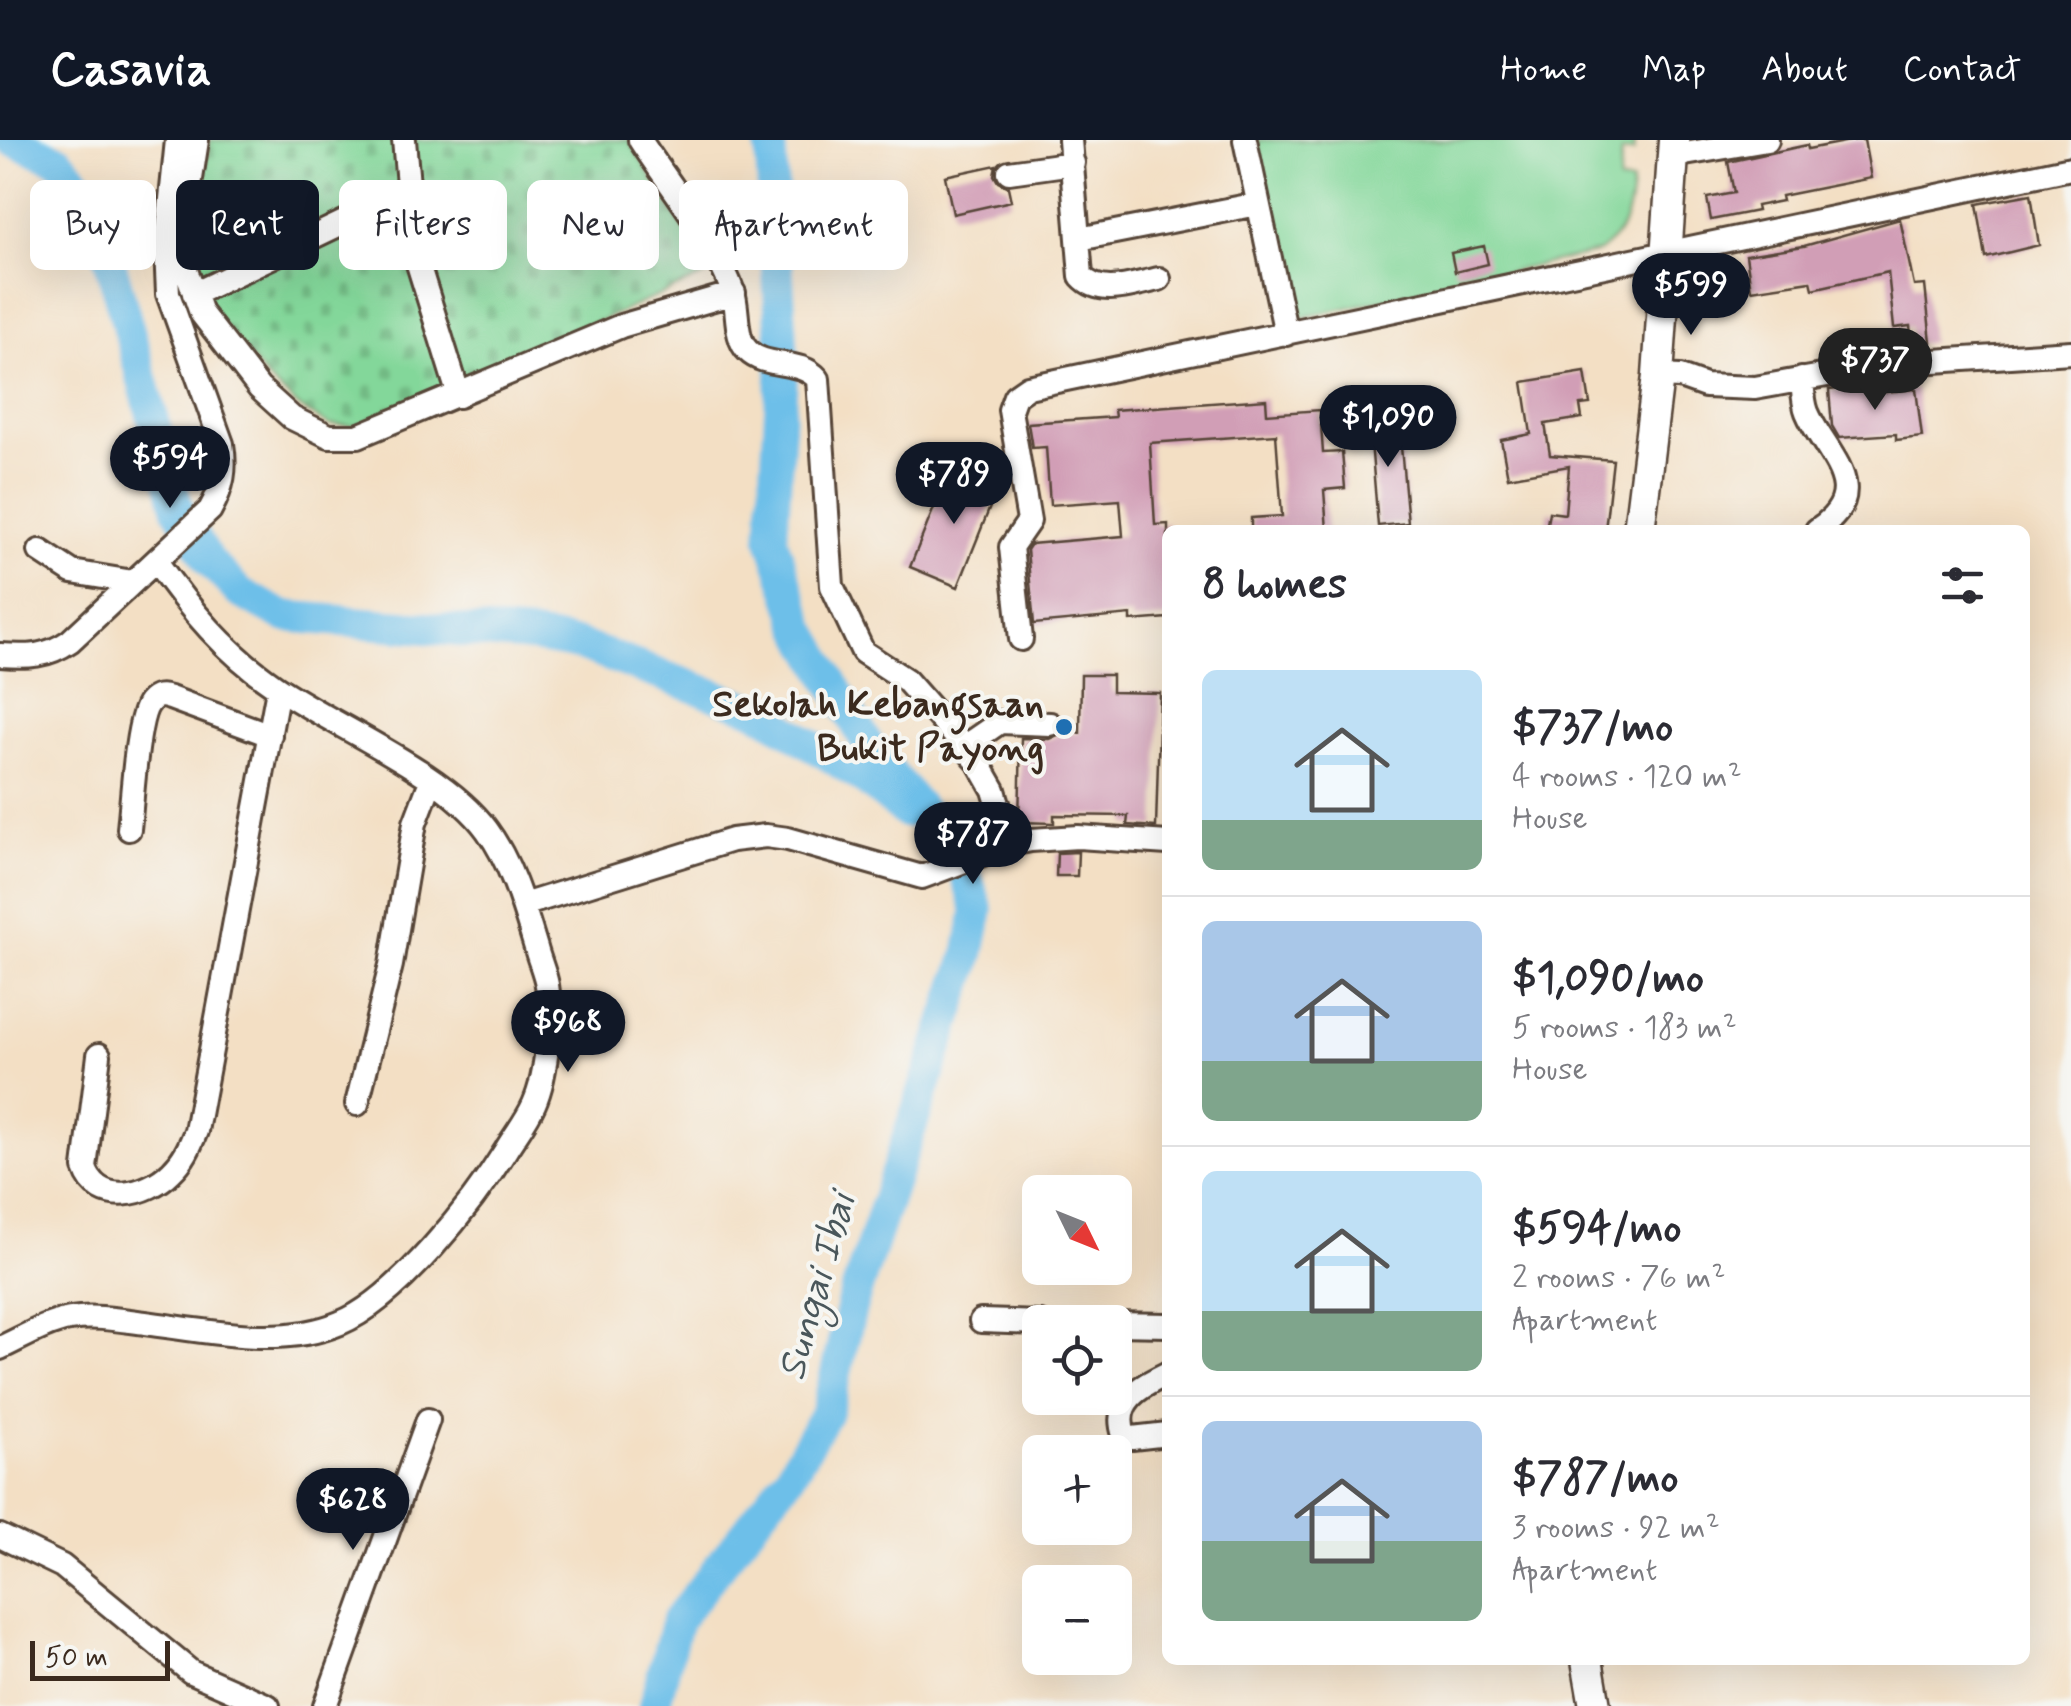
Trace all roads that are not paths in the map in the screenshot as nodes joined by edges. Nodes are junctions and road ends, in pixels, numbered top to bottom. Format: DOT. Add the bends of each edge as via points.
graph roads {
  1 [pos="178,140"];
  2 [pos="197,140"];
  3 [pos="404,140"];
  4 [pos="640,140"];
  5 [pos="1245,140"];
  6 [pos="1767,140"];
  7 [pos="1674,148"];
  8 [pos="1072,152"];
  9 [pos="2071,168"];
  10 [pos="1009,172"];
  11 [pos="408,180"];
  12 [pos="1258,204"];
  13 [pos="339,225"];
  14 [pos="1079,239"];
  15 [pos="1667,250"];
  16 [pos="419,270"];
  17 [pos="1160,279"];
  18 [pos="734,293"];
  19 [pos="194,294"];
  20 [pos="1286,334"];
  21 [pos="2071,352"];
  22 [pos="1658,376"];
  23 [pos="1802,379"];
  24 [pos="459,396"];
  25 [pos="1640,525"];
  26 [pos="1822,525"];
  27 [pos="40,551"];
  28 [pos="161,556"];
  29 [pos="133,582"];
  30 [pos="1021,639"];
  31 [pos="0,655"];
  32 [pos="278,688"];
  33 [pos="1050,724"];
  34 [pos="270,735"];
  35 [pos="965,746"];
  36 [pos="431,780"];
  37 [pos="130,829"];
  38 [pos="1162,842"];
  39 [pos="1002,847"];
  40 [pos="523,904"];
  41 [pos="99,1055"];
  42 [pos="358,1104"];
  43 [pos="980,1321"];
  44 [pos="1022,1322"];
  45 [pos="1132,1324"];
  46 [pos="1162,1325"];
  47 [pos="0,1348"];
  48 [pos="1162,1376"];
  49 [pos="428,1420"];
  50 [pos="1162,1435"];
  51 [pos="0,1536"];
  52 [pos="1588,1665"];
  53 [pos="268,1706"];
  54 [pos="324,1706"];
  55 [pos="1595,1706"];
  1 -- 28 [label="street" via="168,294 226,467 210,510"];
  2 -- 19 [label="street" via="185,218"];
  3 -- 11 [label="street"];
  4 -- 18 [label="street"];
  5 -- 12 [label="street"];
  6 -- 7 [label="street"];
  7 -- 15 [label="main road"];
  8 -- 10 [label="street"];
  8 -- 14 [label="street"];
  9 -- 15 [label="street"];
  12 -- 14 [label="street"];
  12 -- 20 [label="street"];
  13 -- 19 [label="street"];
  14 -- 17 [label="street" via="1080,276 1089,285 1100,290"];
  15 -- 20 [label="street"];
  15 -- 22 [label="main road"];
  16 -- 24 [label="street"];
  18 -- 24 [label="street" via="622,326"];
  18 -- 35 [label="street" via="745,348 807,369 819,385 829,571 863,652 906,680"];
  19 -- 24 [label="street" via="200,313 259,388 292,418 329,436 358,436"];
  20 -- 30 [label="street" via="1028,386 1015,396 1010,410 1030,521 1011,547"];
  21 -- 23 [label="street" via="1888,364"];
  22 -- 23 [label="street" via="1755,388"];
  22 -- 25 [label="main road"];
  23 -- 26 [label="street" via="1807,411 1845,478 1843,502"];
  27 -- 29 [label="street" via="72,572"];
  28 -- 29 [label="street"];
  28 -- 32 [label="street" via="196,617"];
  29 -- 31 [label="street" via="52,654"];
  32 -- 34 [label="street"];
  32 -- 36 [label="street"];
  33 -- 35 [label="street" via="1000,722"];
  34 -- 37 [label="street" via="170,698 153,698 142,715"];
  34 -- 41 [label="street" via="196,1130 170,1173 134,1194 97,1189 86,1168"];
  35 -- 39 [label="street" via="994,790"];
  36 -- 40 [label="street" via="486,828"];
  36 -- 42 [label="street" via="414,823 391,965"];
  38 -- 39 [label="street" via="1078,837"];
  39 -- 40 [label="street" via="933,874 912,875 788,839 732,840"];
  40 -- 47 [label="street" via="547,986 547,1048 534,1103 490,1175 431,1250 370,1305 342,1323 270,1335 73,1318"];
  43 -- 44 [label="street"];
  45 -- 46 [label="street"];
  48 -- 50 [label="street" via="1129,1397 1122,1427 1132,1438"];
  49 -- 54 [label="street"];
  51 -- 53 [label="street" via="62,1566 191,1672"];
  52 -- 55 [label="main road"];
}
